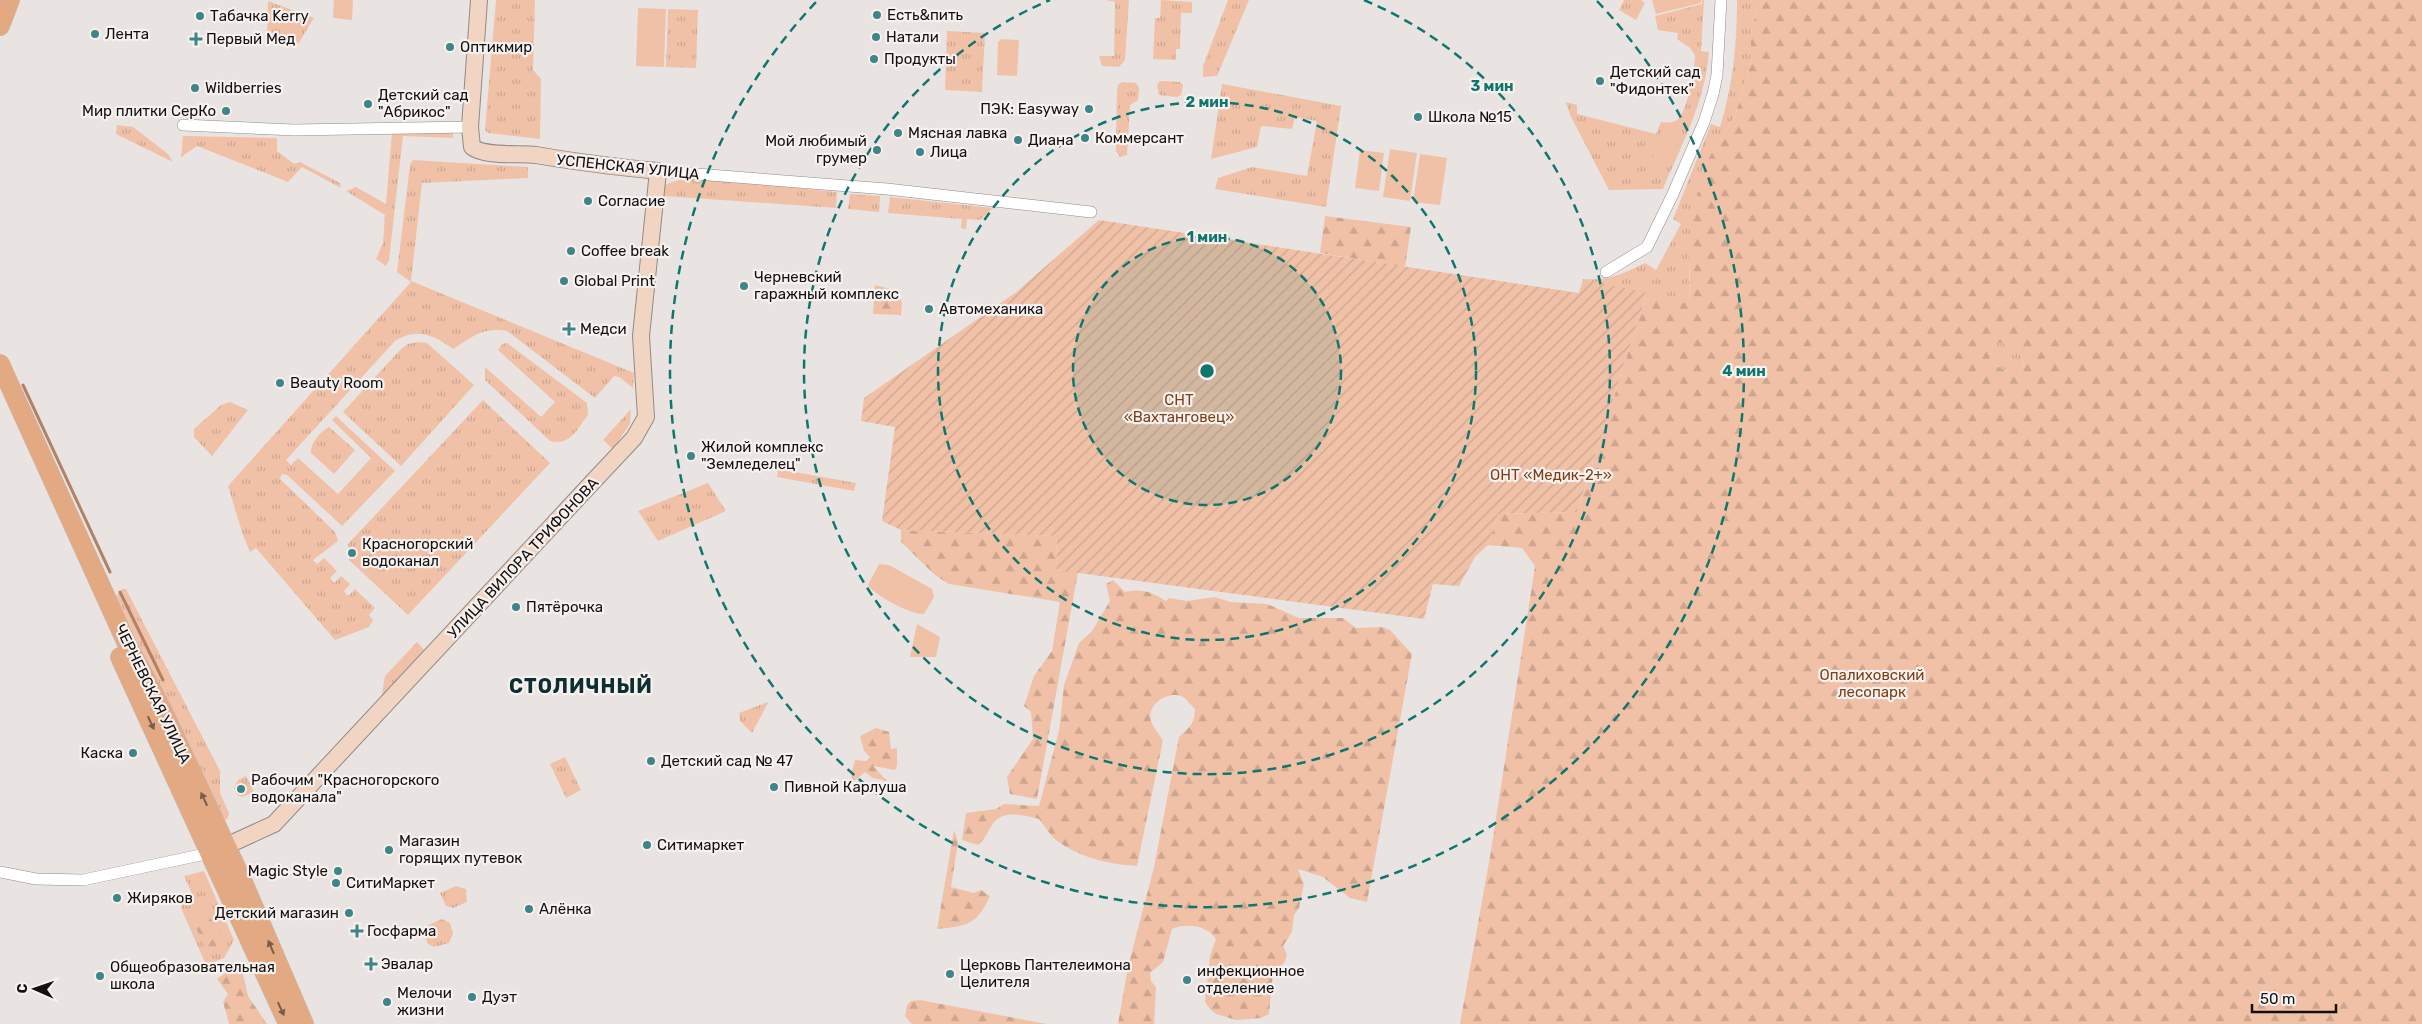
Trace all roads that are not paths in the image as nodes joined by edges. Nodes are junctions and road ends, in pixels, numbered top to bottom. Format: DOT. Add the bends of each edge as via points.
graph roads {
  1 [pos="10,0"];
  2 [pos="479,0"];
  3 [pos="1721,0"];
  4 [pos="0,26"];
  5 [pos="183,126"];
  6 [pos="470,127"];
  7 [pos="658,171"];
  8 [pos="1091,212"];
  9 [pos="1606,272"];
  10 [pos="0,364"];
  11 [pos="0,392"];
  12 [pos="218,850"];
  13 [pos="0,872"];
  14 [pos="288,1024"];
  15 [pos="304,1024"];
  1 -- 4 [label="main road"];
  2 -- 6 [label="street"];
  3 -- 9 [label="street" via="1717,75 1704,122 1647,247"];
  5 -- 6 [label="street" via="294,130"];
  6 -- 7 [label="street, УСПЕНСКАЯ УЛИЦА" via="470,144 480,151"];
  7 -- 8 [label="street, УСПЕНСКАЯ УЛИЦА" via="887,189"];
  7 -- 12 [label="street, УЛИЦА ВИЛОРА ТРИФОНОВА" via="641,336 646,408 642,427 274,824"];
  12 -- 10 [label="main road, ЧЕРНЕВСКАЯ УЛИЦА, one-way" via="162,709 128,646"];
  11 -- 12 [label="main road, ЧЕРНЕВСКАЯ УЛИЦА, one-way"];
  12 -- 13 [label="street" via="83,880 36,879"];
  12 -- 14 [label="main road, ЧЕРНЕВСКАЯ УЛИЦА, one-way"];
  15 -- 12 [label="main road, ЧЕРНЕВСКАЯ УЛИЦА, one-way"];
}
